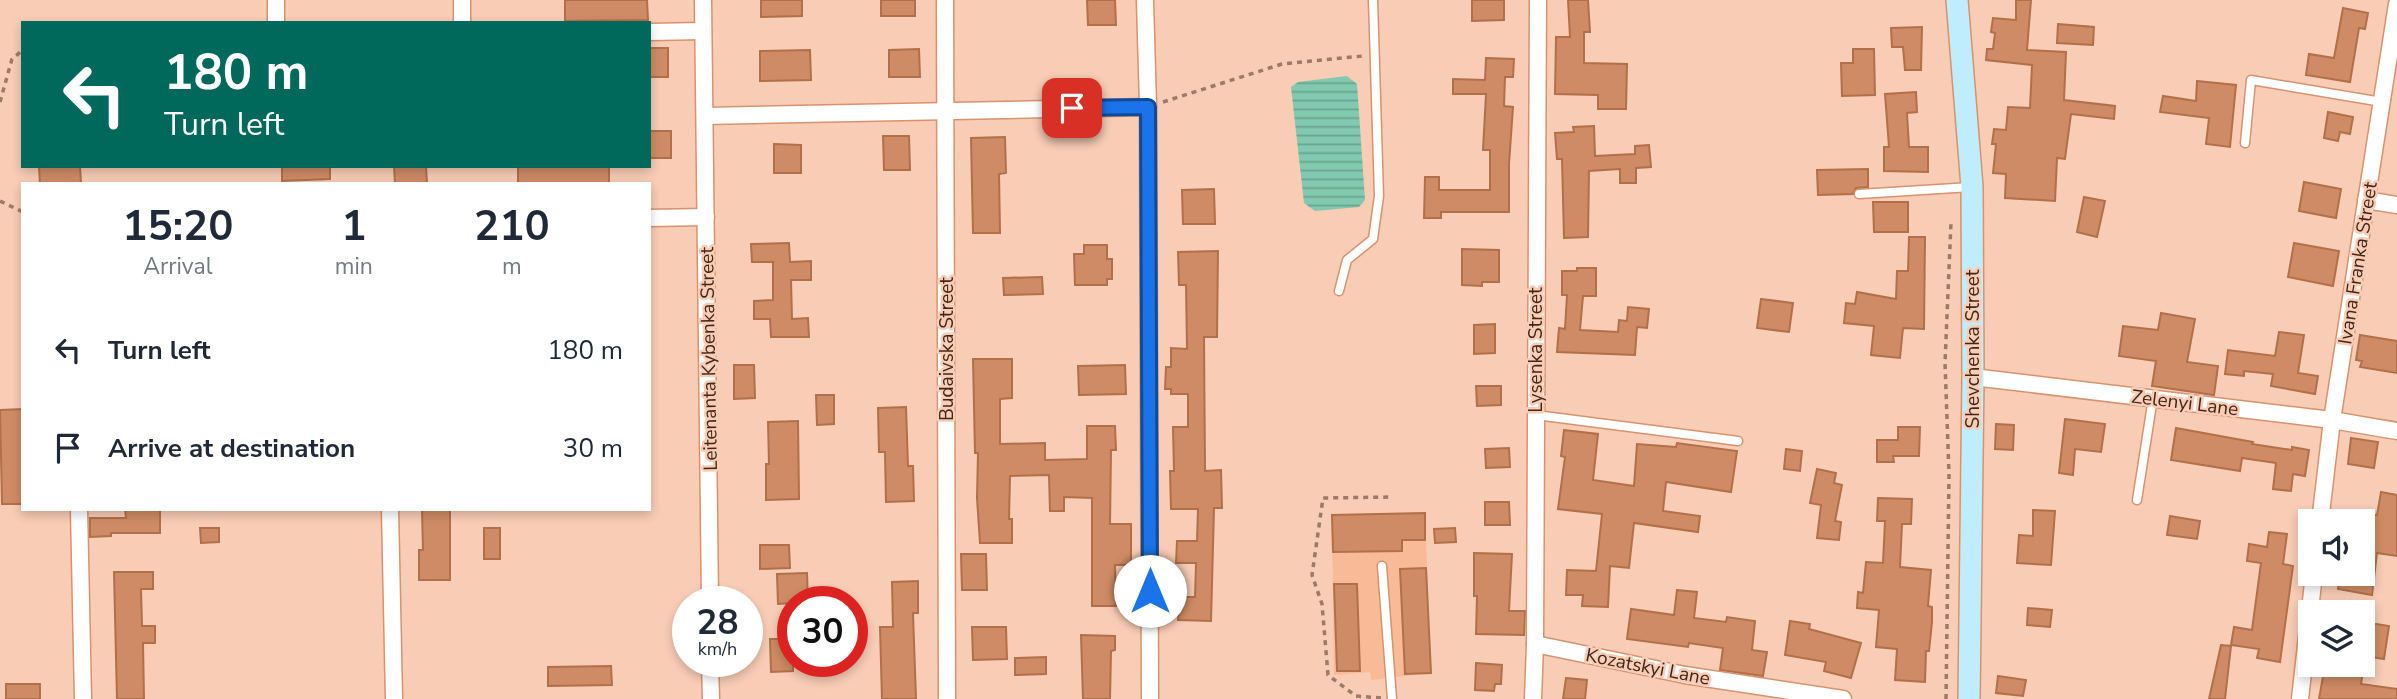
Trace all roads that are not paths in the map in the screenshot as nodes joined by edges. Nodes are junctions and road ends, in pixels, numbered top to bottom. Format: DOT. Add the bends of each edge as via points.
graph roads {
  1 [pos="276,0"];
  2 [pos="462,0"];
  3 [pos="703,0"];
  4 [pos="945,0"];
  5 [pos="1145,0"];
  6 [pos="1373,0"];
  7 [pos="1538,0"];
  8 [pos="1957,0"];
  9 [pos="2397,4"];
  10 [pos="276,21"];
  11 [pos="462,21"];
  12 [pos="703,31"];
  13 [pos="651,32"];
  14 [pos="2382,102"];
  15 [pos="1148,107"];
  16 [pos="944,109"];
  17 [pos="705,116"];
  18 [pos="2245,143"];
  19 [pos="1962,188"];
  20 [pos="1859,194"];
  21 [pos="2366,200"];
  22 [pos="2397,205"];
  23 [pos="706,217"];
  24 [pos="651,218"];
  25 [pos="1339,291"];
  26 [pos="1973,377"];
  27 [pos="2153,398"];
  28 [pos="1535,415"];
  29 [pos="2332,420"];
  30 [pos="2397,431"];
  31 [pos="1738,441"];
  32 [pos="2137,500"];
  33 [pos="2322,509"];
  34 [pos="79,511"];
  35 [pos="390,511"];
  36 [pos="1382,566"];
  37 [pos="710,586"];
  38 [pos="2313,586"];
  39 [pos="1535,644"];
  40 [pos="710,677"];
  41 [pos="83,699"];
  42 [pos="394,699"];
  43 [pos="711,699"];
  44 [pos="947,699"];
  45 [pos="1150,699"];
  46 [pos="1392,699"];
  47 [pos="1533,699"];
  48 [pos="1843,699"];
  49 [pos="1969,699"];
  50 [pos="2300,699"];
  1 -- 10 [label="street"];
  2 -- 11 [label="street"];
  3 -- 12 [label="street"];
  4 -- 16 [label="street, Budaivska Street"];
  5 -- 15 [label="street"];
  6 -- 25 [label="lane" via="1378,196 1373,239 1347,260"];
  7 -- 28 [label="street, Lysenka Street"];
  8 -- 19 [label="street, Shevchenka Street"];
  9 -- 14 [label="street, Ivana Franka Street"];
  12 -- 13 [label="street"];
  12 -- 17 [label="street, Leitenanta Kybenka Street"];
  14 -- 18 [label="lane" via="2251,80"];
  14 -- 21 [label="street, Ivana Franka Street"];
  15 -- 16 [label="street"];
  15 -- 45 [label="street"];
  16 -- 17 [label="street"];
  16 -- 44 [label="street, Budaivska Street"];
  17 -- 23 [label="street, Leitenanta Kybenka Street"];
  19 -- 20 [label="lane"];
  19 -- 26 [label="street, Shevchenka Street"];
  21 -- 22 [label="street"];
  21 -- 29 [label="street, Ivana Franka Street"];
  23 -- 24 [label="street"];
  23 -- 37 [label="street, Leitenanta Kybenka Street"];
  26 -- 27 [label="street, Zelenyi Lane"];
  26 -- 49 [label="street, Shevchenka Street"];
  27 -- 29 [label="street, Zelenyi Lane"];
  27 -- 32 [label="lane"];
  28 -- 31 [label="lane"];
  28 -- 39 [label="street, Lysenka Street"];
  29 -- 30 [label="street, Zelenyi Lane"];
  29 -- 33 [label="street, Ivana Franka Street"];
  34 -- 41 [label="street"];
  35 -- 42 [label="street"];
  36 -- 46 [label="lane"];
  38 -- 50 [label="street"];
  39 -- 47 [label="street, Lysenka Street"];
  39 -- 48 [label="street, Kozatskyi Lane" via="1685,675"];
  40 -- 43 [label="street"];
}
